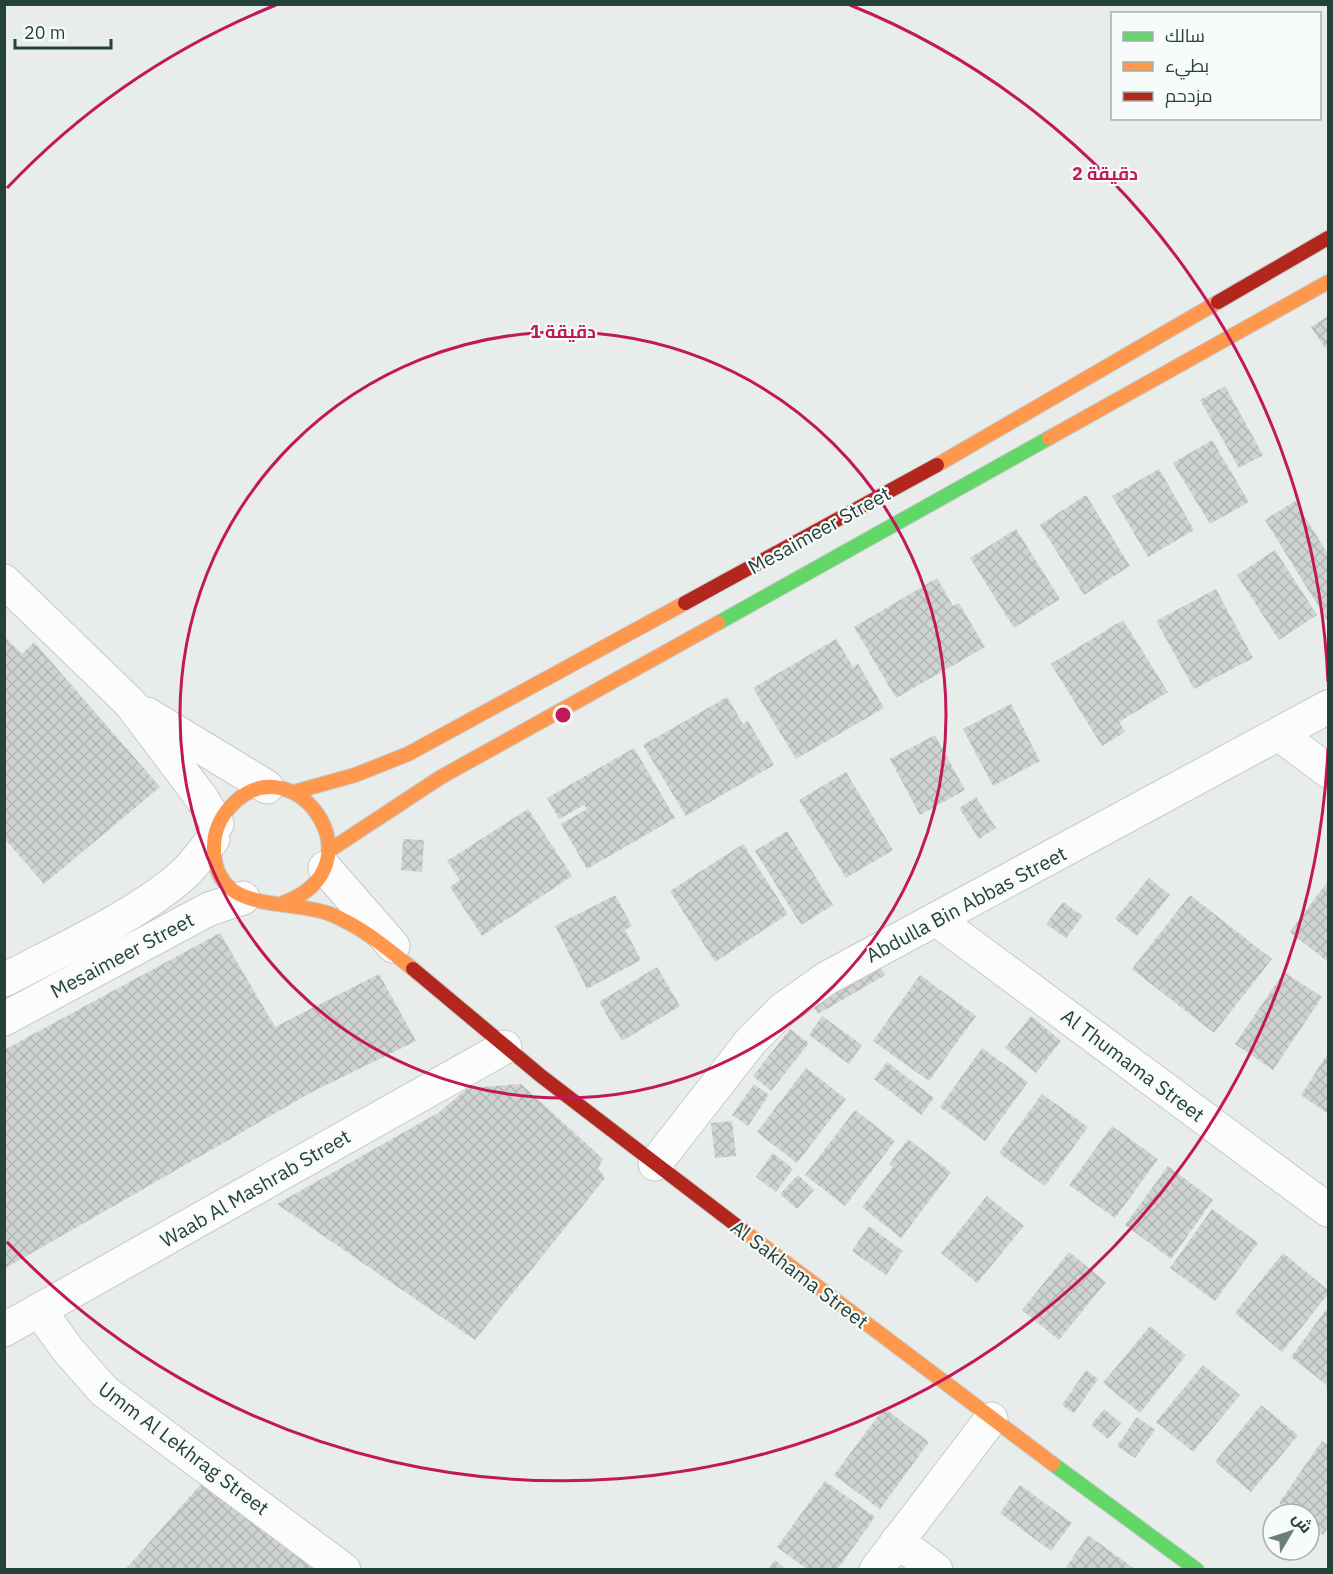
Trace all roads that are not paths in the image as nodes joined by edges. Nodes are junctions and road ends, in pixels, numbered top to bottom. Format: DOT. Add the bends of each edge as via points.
graph roads {
  1 [pos="1329,238"];
  2 [pos="1329,282"];
  3 [pos="1178,345"];
  4 [pos="920,492"];
  5 [pos="4,581"];
  6 [pos="130,703"];
  7 [pos="1329,707"];
  8 [pos="1280,735"];
  9 [pos="1329,771"];
  10 [pos="281,790"];
  11 [pos="215,831"];
  12 [pos="328,859"];
  13 [pos="243,898"];
  14 [pos="283,903"];
  15 [pos="937,920"];
  16 [pos="89,934"];
  17 [pos="107,963"];
  18 [pos="412,967"];
  19 [pos="4,980"];
  20 [pos="4,1019"];
  21 [pos="505,1047"];
  22 [pos="655,1164"];
  23 [pos="1329,1210"];
  24 [pos="39,1310"];
  25 [pos="4,1330"];
  26 [pos="991,1419"];
  27 [pos="897,1541"];
  28 [pos="344,1569"];
  29 [pos="876,1569"];
  30 [pos="936,1569"];
  31 [pos="1197,1569"];
  1 -- 3 [label="street, Mesaimeer Street"];
  2 -- 3 [label="street, Mesaimeer Street"];
  3 -- 4 [label="street, Mesaimeer Street"];
  3 -- 4 [label="street, Mesaimeer Street"];
  4 -- 10 [label="street, Mesaimeer Street" via="408,754 355,775"];
  4 -- 12 [label="street, Mesaimeer Street" via="441,777"];
  5 -- 6 [label="street"];
  6 -- 10 [label="street"];
  6 -- 11 [label="street" via="203,800"];
  7 -- 8 [label="street, Abdulla Bin Abbas Street"];
  8 -- 9 [label="street"];
  8 -- 15 [label="street, Abdulla Bin Abbas Street"];
  10 -- 11 [label="street" via="247,793 230,804"];
  10 -- 12 [label="street" via="310,802 321,816 328,832"];
  11 -- 13 [label="street" via="218,870"];
  11 -- 16 [label="street, Mesaimeer Street" via="187,872"];
  12 -- 14 [label="street" via="315,885 300,897"];
  12 -- 18 [label="street, Al Sakhama Street"];
  13 -- 14 [label="street"];
  13 -- 17 [label="street, Mesaimeer Street" via="209,909"];
  14 -- 18 [label="street, Al Sakhama Street" via="335,916"];
  15 -- 22 [label="street, Abdulla Bin Abbas Street" via="826,978 783,1009 736,1060"];
  15 -- 23 [label="street, Al Thumama Street"];
  16 -- 17 [label="street"];
  16 -- 19 [label="street, Mesaimeer Street"];
  17 -- 20 [label="street, Mesaimeer Street"];
  18 -- 21 [label="street, Al Sakhama Street"];
  21 -- 22 [label="street, Al Sakhama Street"];
  21 -- 24 [label="street, Waab Al Mashrab Street"];
  22 -- 26 [label="street, Al Sakhama Street"];
  24 -- 25 [label="street, Waab Al Mashrab Street"];
  24 -- 28 [label="street, Umm Al Lekhrag Street" via="104,1391"];
  26 -- 27 [label="street"];
  26 -- 31 [label="street, Al Sakhama Street"];
  27 -- 29 [label="street"];
  27 -- 30 [label="street"];
}
